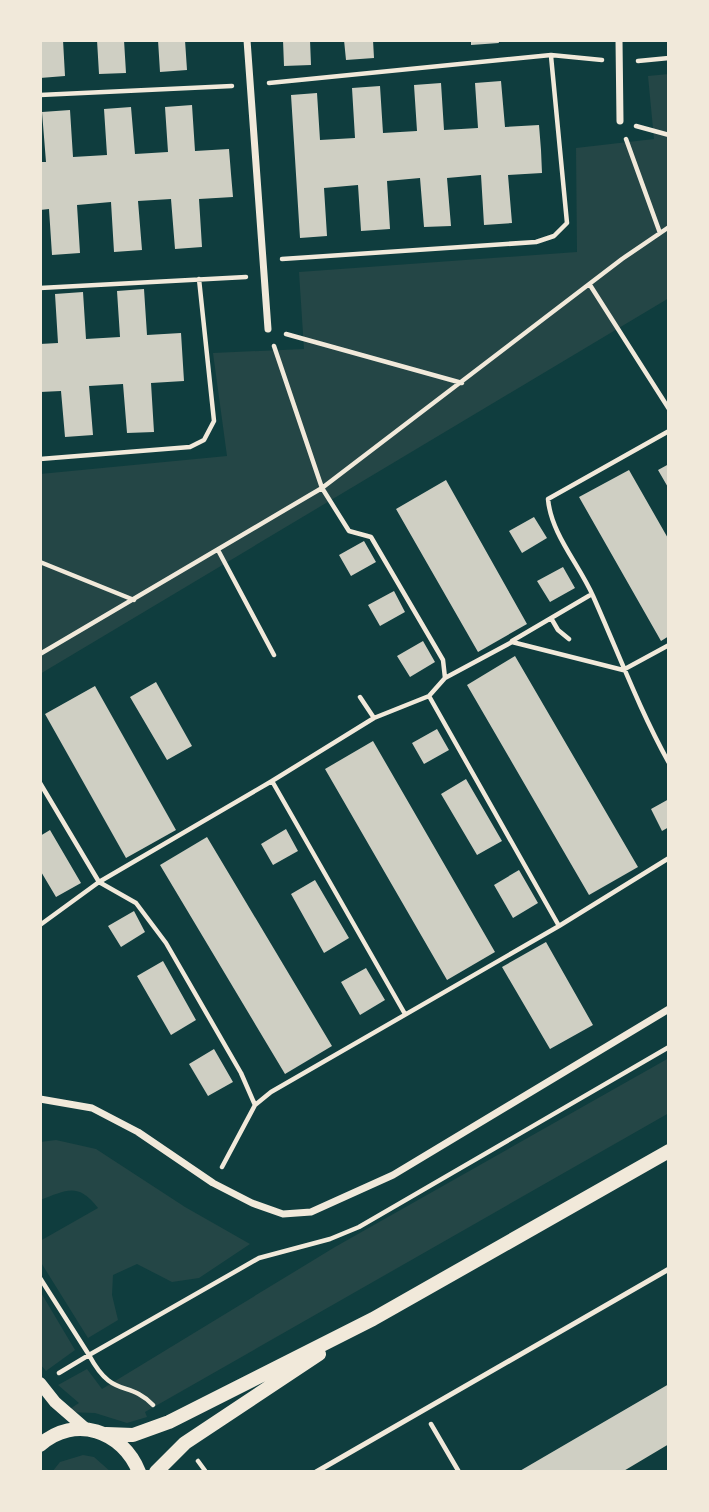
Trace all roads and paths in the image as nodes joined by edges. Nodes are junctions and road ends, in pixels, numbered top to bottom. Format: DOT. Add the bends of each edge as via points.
graph roads {
  1 [pos="247,40"];
  2 [pos="619,40"];
  3 [pos="551,55"];
  4 [pos="669,58"];
  5 [pos="621,62"];
  6 [pos="251,85"];
  7 [pos="40,95"];
  8 [pos="620,121"];
  9 [pos="669,135"];
  10 [pos="669,228"];
  11 [pos="660,233"];
  12 [pos="263,260"];
  13 [pos="265,276"];
  14 [pos="199,279"];
  15 [pos="590,285"];
  16 [pos="40,288"];
  17 [pos="268,329"];
  18 [pos="462,383"];
  19 [pos="669,409"];
  20 [pos="669,431"];
  21 [pos="40,459"];
  22 [pos="322,488"];
  23 [pos="218,550"];
  24 [pos="40,562"];
  25 [pos="592,594"];
  26 [pos="134,600"];
  27 [pos="551,618"];
  28 [pos="569,639"];
  29 [pos="512,642"];
  30 [pos="669,645"];
  31 [pos="40,654"];
  32 [pos="274,655"];
  33 [pos="622,670"];
  34 [pos="445,678"];
  35 [pos="429,696"];
  36 [pos="360,697"];
  37 [pos="374,718"];
  38 [pos="669,763"];
  39 [pos="272,781"];
  40 [pos="40,783"];
  41 [pos="669,858"];
  42 [pos="99,882"];
  43 [pos="40,925"];
  44 [pos="559,926"];
  45 [pos="669,1009"];
  46 [pos="405,1014"];
  47 [pos="40,1099"];
  48 [pos="255,1105"];
  49 [pos="669,1151"];
  50 [pos="213,1183"];
  51 [pos="669,1269"];
  52 [pos="373,1319"];
  53 [pos="89,1355"];
  54 [pos="40,1383"];
  55 [pos="422,1409"];
  56 [pos="86,1429"];
  57 [pos="106,1434"];
  58 [pos="40,1445"];
  59 [pos="139,1472"];
  60 [pos="156,1472"];
  61 [pos="316,1472"];
  62 [pos="459,1472"];
  1 -- 6 [label="street"];
  2 -- 5 [label="street"];
  3 -- 5 [label="path"];
  3 -- 6 [label="path"];
  3 -- 12 [label="path" via="567,223 554,236 536,242"];
  4 -- 5 [label="path"];
  5 -- 8 [label="street"];
  6 -- 7 [label="path"];
  6 -- 12 [label="street"];
  8 -- 9 [label="path"];
  8 -- 11 [label="path"];
  10 -- 11 [label="path"];
  11 -- 15 [label="path"];
  12 -- 13 [label="street"];
  13 -- 14 [label="path"];
  13 -- 17 [label="street"];
  14 -- 16 [label="path"];
  14 -- 21 [label="path" via="214,421 204,440 190,447"];
  15 -- 18 [label="path"];
  15 -- 19 [label="path"];
  17 -- 18 [label="path"];
  17 -- 22 [label="path"];
  18 -- 22 [label="path"];
  20 -- 25 [label="path" via="548,499 549,516"];
  22 -- 23 [label="path"];
  22 -- 34 [label="path" via="349,531 371,537 443,660"];
  23 -- 26 [label="path"];
  23 -- 32 [label="path"];
  24 -- 26 [label="path"];
  25 -- 27 [label="path"];
  25 -- 33 [label="path"];
  26 -- 31 [label="path"];
  27 -- 28 [label="path"];
  27 -- 29 [label="path"];
  29 -- 33 [label="path"];
  29 -- 34 [label="path"];
  30 -- 33 [label="path"];
  33 -- 38 [label="path"];
  34 -- 35 [label="path"];
  35 -- 37 [label="path"];
  35 -- 44 [label="path"];
  36 -- 37 [label="path"];
  37 -- 39 [label="path"];
  39 -- 42 [label="path"];
  39 -- 46 [label="path"];
  40 -- 42 [label="path"];
  41 -- 44 [label="path"];
  42 -- 43 [label="path"];
  42 -- 48 [label="path" via="136,903 166,943"];
  44 -- 46 [label="path"];
  45 -- 50 [label="street" via="393,1175 311,1212 283,1214"];
  46 -- 48 [label="path"];
  47 -- 50 [label="street" via="92,1108 138,1132"];
  48 -- 50 [label="path"];
  49 -- 52 [label="main road"];
  51 -- 55 [label="lane"];
  52 -- 57 [label="main road" via="149,1431 133,1436"];
  52 -- 60 [label="main road" via="185,1443"];
  53 -- 54 [label="path"];
  54 -- 56 [label="street"];
  55 -- 61 [label="lane"];
  55 -- 62 [label="path"];
  56 -- 57 [label="main road"];
  56 -- 58 [label="main road" via="66,1430"];
  57 -- 59 [label="main road" via="129,1453"];
}
